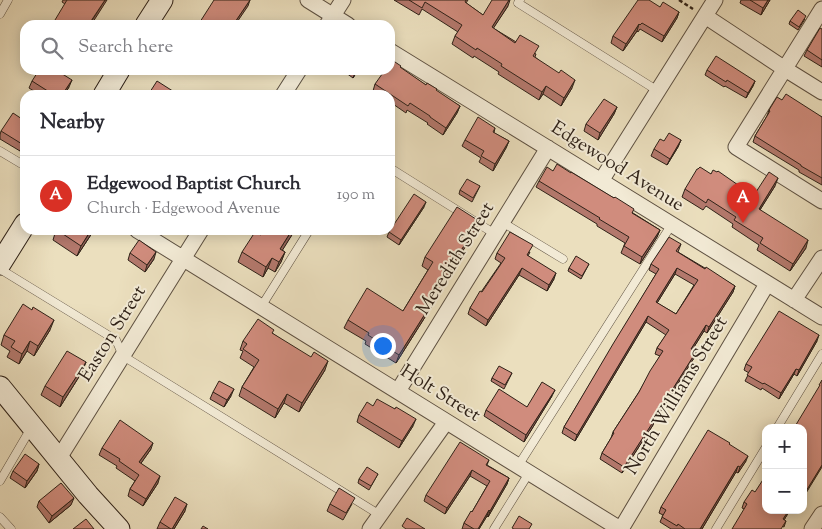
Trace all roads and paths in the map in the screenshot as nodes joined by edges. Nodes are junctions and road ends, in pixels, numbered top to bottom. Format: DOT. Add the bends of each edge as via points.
graph roads {
  1 [pos="8,0"];
  2 [pos="162,0"];
  3 [pos="308,0"];
  4 [pos="343,0"];
  5 [pos="715,0"];
  6 [pos="517,1"];
  7 [pos="822,9"];
  8 [pos="0,14"];
  9 [pos="705,16"];
  10 [pos="149,20"];
  11 [pos="330,20"];
  12 [pos="395,54"];
  13 [pos="784,69"];
  14 [pos="116,75"];
  15 [pos="296,75"];
  16 [pos="107,90"];
  17 [pos="286,90"];
  18 [pos="658,91"];
  19 [pos="822,92"];
  20 [pos="548,148"];
  21 [pos="0,151"];
  22 [pos="20,163"];
  23 [pos="395,171"];
  24 [pos="601,181"];
  25 [pos="822,201"];
  26 [pos="672,224"];
  27 [pos="499,228"];
  28 [pos="20,232"];
  29 [pos="145,235"];
  30 [pos="198,235"];
  31 [pos="306,235"];
  32 [pos="183,258"];
  33 [pos="822,258"];
  34 [pos="563,259"];
  35 [pos="0,264"];
  36 [pos="0,269"];
  37 [pos="767,284"];
  38 [pos="794,300"];
  39 [pos="261,306"];
  40 [pos="822,318"];
  41 [pos="822,354"];
  42 [pos="123,356"];
  43 [pos="0,388"];
  44 [pos="398,391"];
  45 [pos="446,422"];
  46 [pos="780,424"];
  47 [pos="32,426"];
  48 [pos="762,454"];
  49 [pos="59,458"];
  50 [pos="524,470"];
  51 [pos="0,481"];
  52 [pos="822,514"];
  53 [pos="380,515"];
  54 [pos="0,517"];
  55 [pos="11,529"];
  56 [pos="118,529"];
  57 [pos="370,529"];
  58 [pos="494,529"];
  59 [pos="620,529"];
  60 [pos="716,529"];
  61 [pos="812,529"];
  1 -- 8 [label="lane"];
  2 -- 10 [label="street"];
  3 -- 11 [label="street"];
  4 -- 11 [label="street"];
  5 -- 9 [label="street"];
  6 -- 18 [label="lane"];
  7 -- 13 [label="street"];
  9 -- 13 [label="street"];
  9 -- 18 [label="street"];
  12 -- 20 [label="street, Edgewood Avenue"];
  13 -- 19 [label="street"];
  13 -- 25 [label="street" via="736,147"];
  14 -- 16 [label="street"];
  15 -- 17 [label="street"];
  18 -- 24 [label="street"];
  20 -- 24 [label="street, Edgewood Avenue"];
  20 -- 27 [label="street, Meredith Street"];
  21 -- 22 [label="lane"];
  23 -- 27 [label="lane"];
  24 -- 26 [label="street, Edgewood Avenue"];
  26 -- 37 [label="street, Edgewood Avenue"];
  26 -- 50 [label="lane"];
  27 -- 34 [label="lane"];
  27 -- 44 [label="street, Meredith Street"];
  28 -- 35 [label="street"];
  29 -- 32 [label="street, Holt Street"];
  30 -- 32 [label="street, Easton Street"];
  31 -- 39 [label="lane"];
  32 -- 39 [label="street, Holt Street"];
  32 -- 42 [label="street, Easton Street"];
  33 -- 38 [label="street"];
  36 -- 42 [label="lane" via="116,340"];
  37 -- 38 [label="street, Edgewood Avenue"];
  37 -- 59 [label="street, North Williams Street"];
  38 -- 40 [label="street, Edgewood Avenue"];
  39 -- 44 [label="street, Holt Street"];
  41 -- 46 [label="lane"];
  42 -- 49 [label="street, Easton Street"];
  42 -- 53 [label="lane"];
  43 -- 47 [label="street"];
  44 -- 45 [label="street, Holt Street"];
  45 -- 50 [label="street, Holt Street"];
  45 -- 53 [label="street"];
  47 -- 49 [label="street"];
  47 -- 51 [label="lane"];
  48 -- 60 [label="lane"];
  49 -- 56 [label="street"];
  50 -- 58 [label="lane"];
  50 -- 59 [label="street, Holt Street"];
  52 -- 61 [label="street"];
  53 -- 57 [label="street"];
  54 -- 55 [label="lane"];
}
